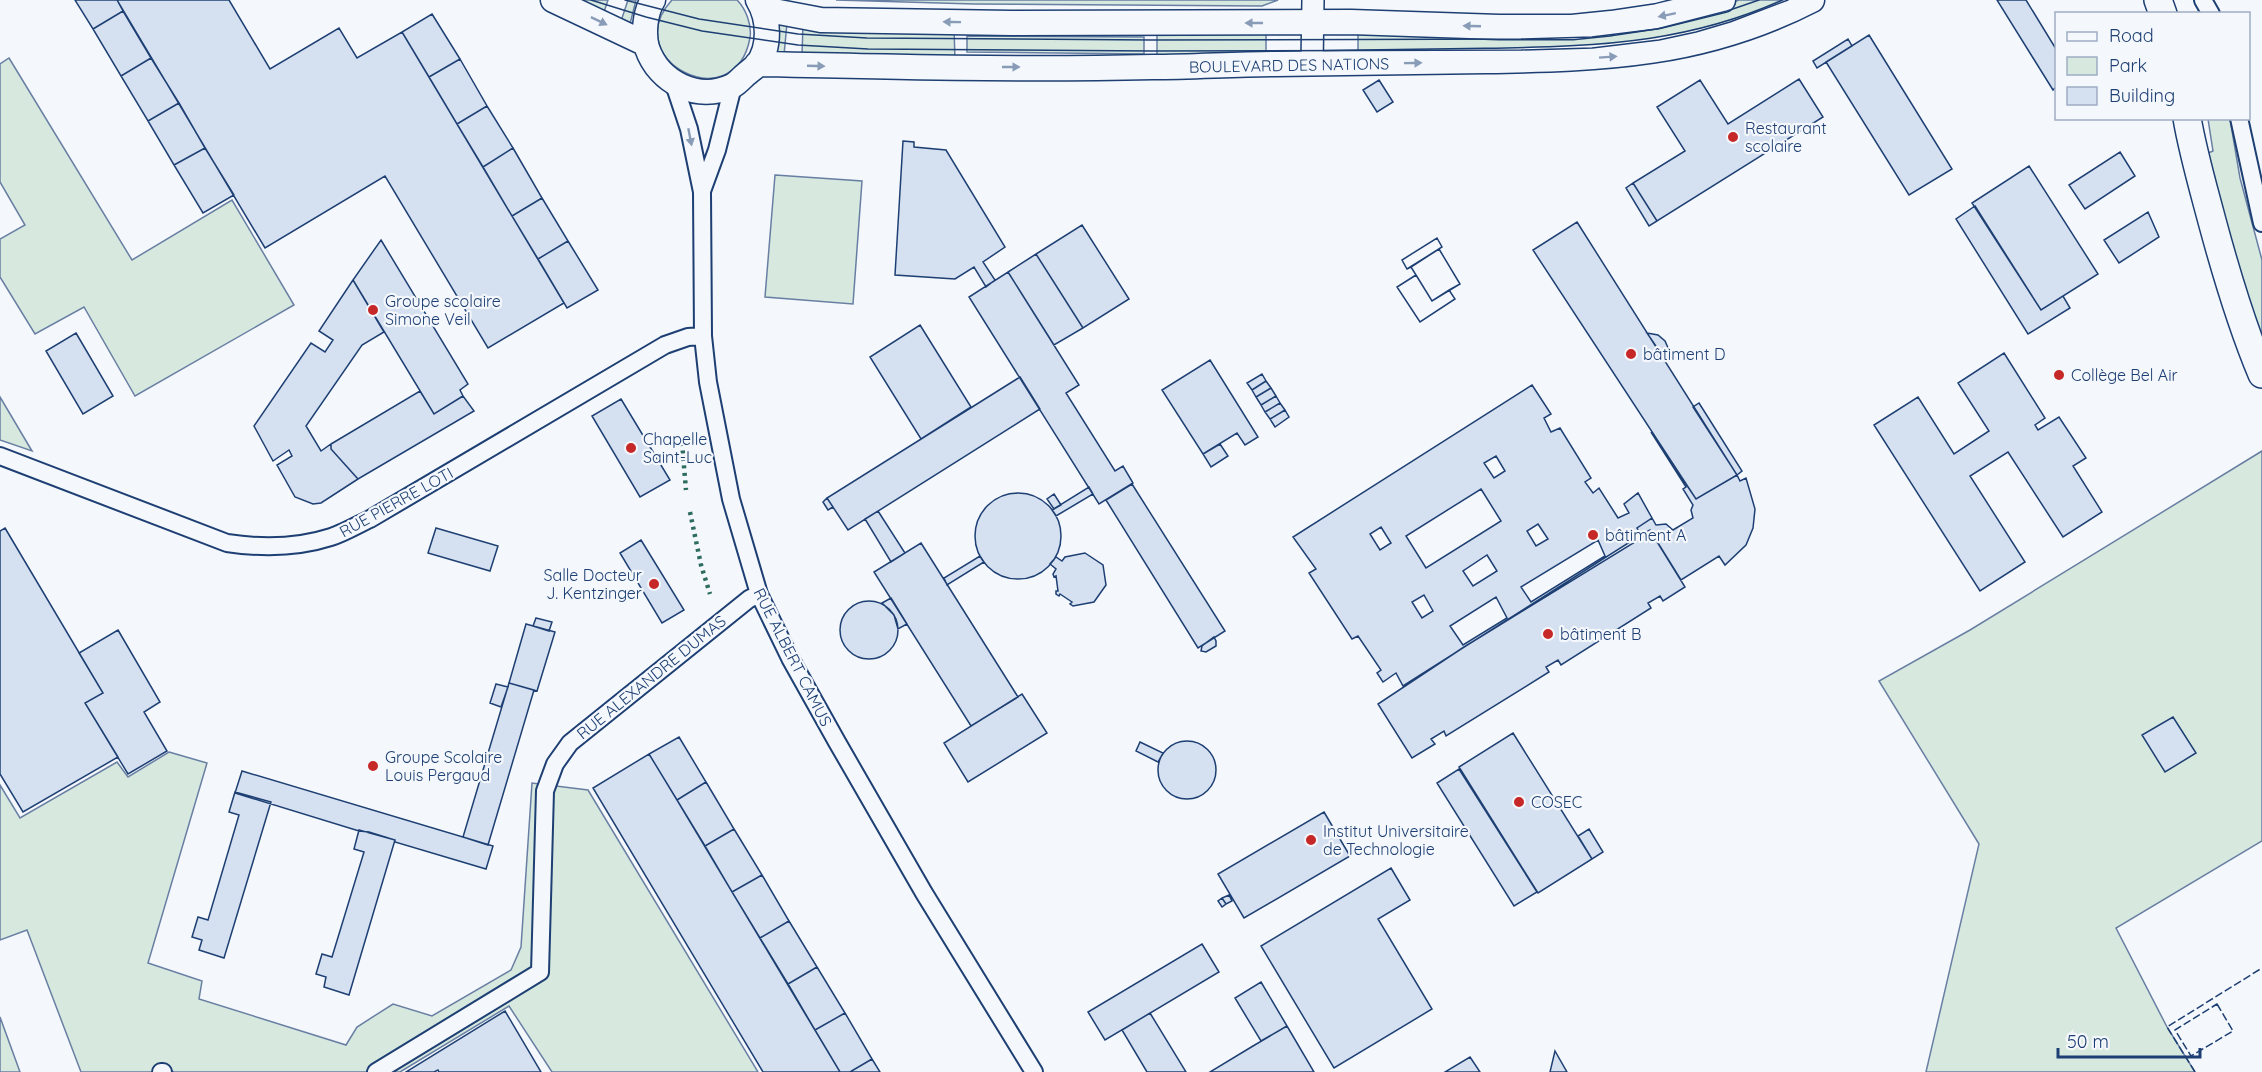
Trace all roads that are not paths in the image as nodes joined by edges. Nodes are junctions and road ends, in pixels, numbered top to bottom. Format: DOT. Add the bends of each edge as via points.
graph roads {
  1 [pos="552,0"];
  2 [pos="654,0"];
  3 [pos="1723,0"];
  4 [pos="1812,0"];
  5 [pos="761,4"];
  6 [pos="1313,11"];
  7 [pos="646,44"];
  8 [pos="758,64"];
  9 [pos="1312,64"];
  10 [pos="674,84"];
  11 [pos="733,86"];
  12 [pos="2187,120"];
  13 [pos="2239,120"];
  14 [pos="702,192"];
  15 [pos="2262,223"];
  16 [pos="703,336"];
  17 [pos="2262,374"];
  18 [pos="0,456"];
  19 [pos="759,594"];
  20 [pos="376,1072"];
  21 [pos="1034,1072"];
  1 -- 7 [label="main road, one-way"];
  2 -- 7 [label="main road" via="646,17"];
  3 -- 6 [label="main road, one-way" via="1658,16 1572,27 1499,27"];
  9 -- 4 [label="main road, BOULEVARD DES NATIONS, one-way" via="1624,56 1730,34"];
  6 -- 5 [label="main road, one-way" via="1011,23 821,20"];
  5 -- 8 [label="main road" via="767,31"];
  6 -- 9 [label="street"];
  7 -- 10 [label="main road" via="651,59"];
  8 -- 9 [label="main road, BOULEVARD DES NATIONS, one-way" via="1132,68"];
  8 -- 11 [label="main road"];
  10 -- 11 [label="main road" via="704,92"];
  10 -- 14 [label="street, RUE ALBERT CAMUS, one-way" via="689,129"];
  11 -- 14 [label="street, RUE ALBERT CAMUS"];
  12 -- 17 [label="main road" via="2227,273"];
  13 -- 15 [label="street"];
  14 -- 16 [label="street, RUE ALBERT CAMUS"];
  16 -- 18 [label="street, RUE PIERRE LOTI" via="665,345 370,519 332,537 297,544 256,547 227,543"];
  16 -- 19 [label="street, RUE ALBERT CAMUS" via="726,478"];
  19 -- 20 [label="street, RUE ALEXANDRE DUMAS" via="570,743 555,764 545,791 540,972"];
  19 -- 21 [label="street, RUE ALBERT CAMUS" via="837,742"];
}
